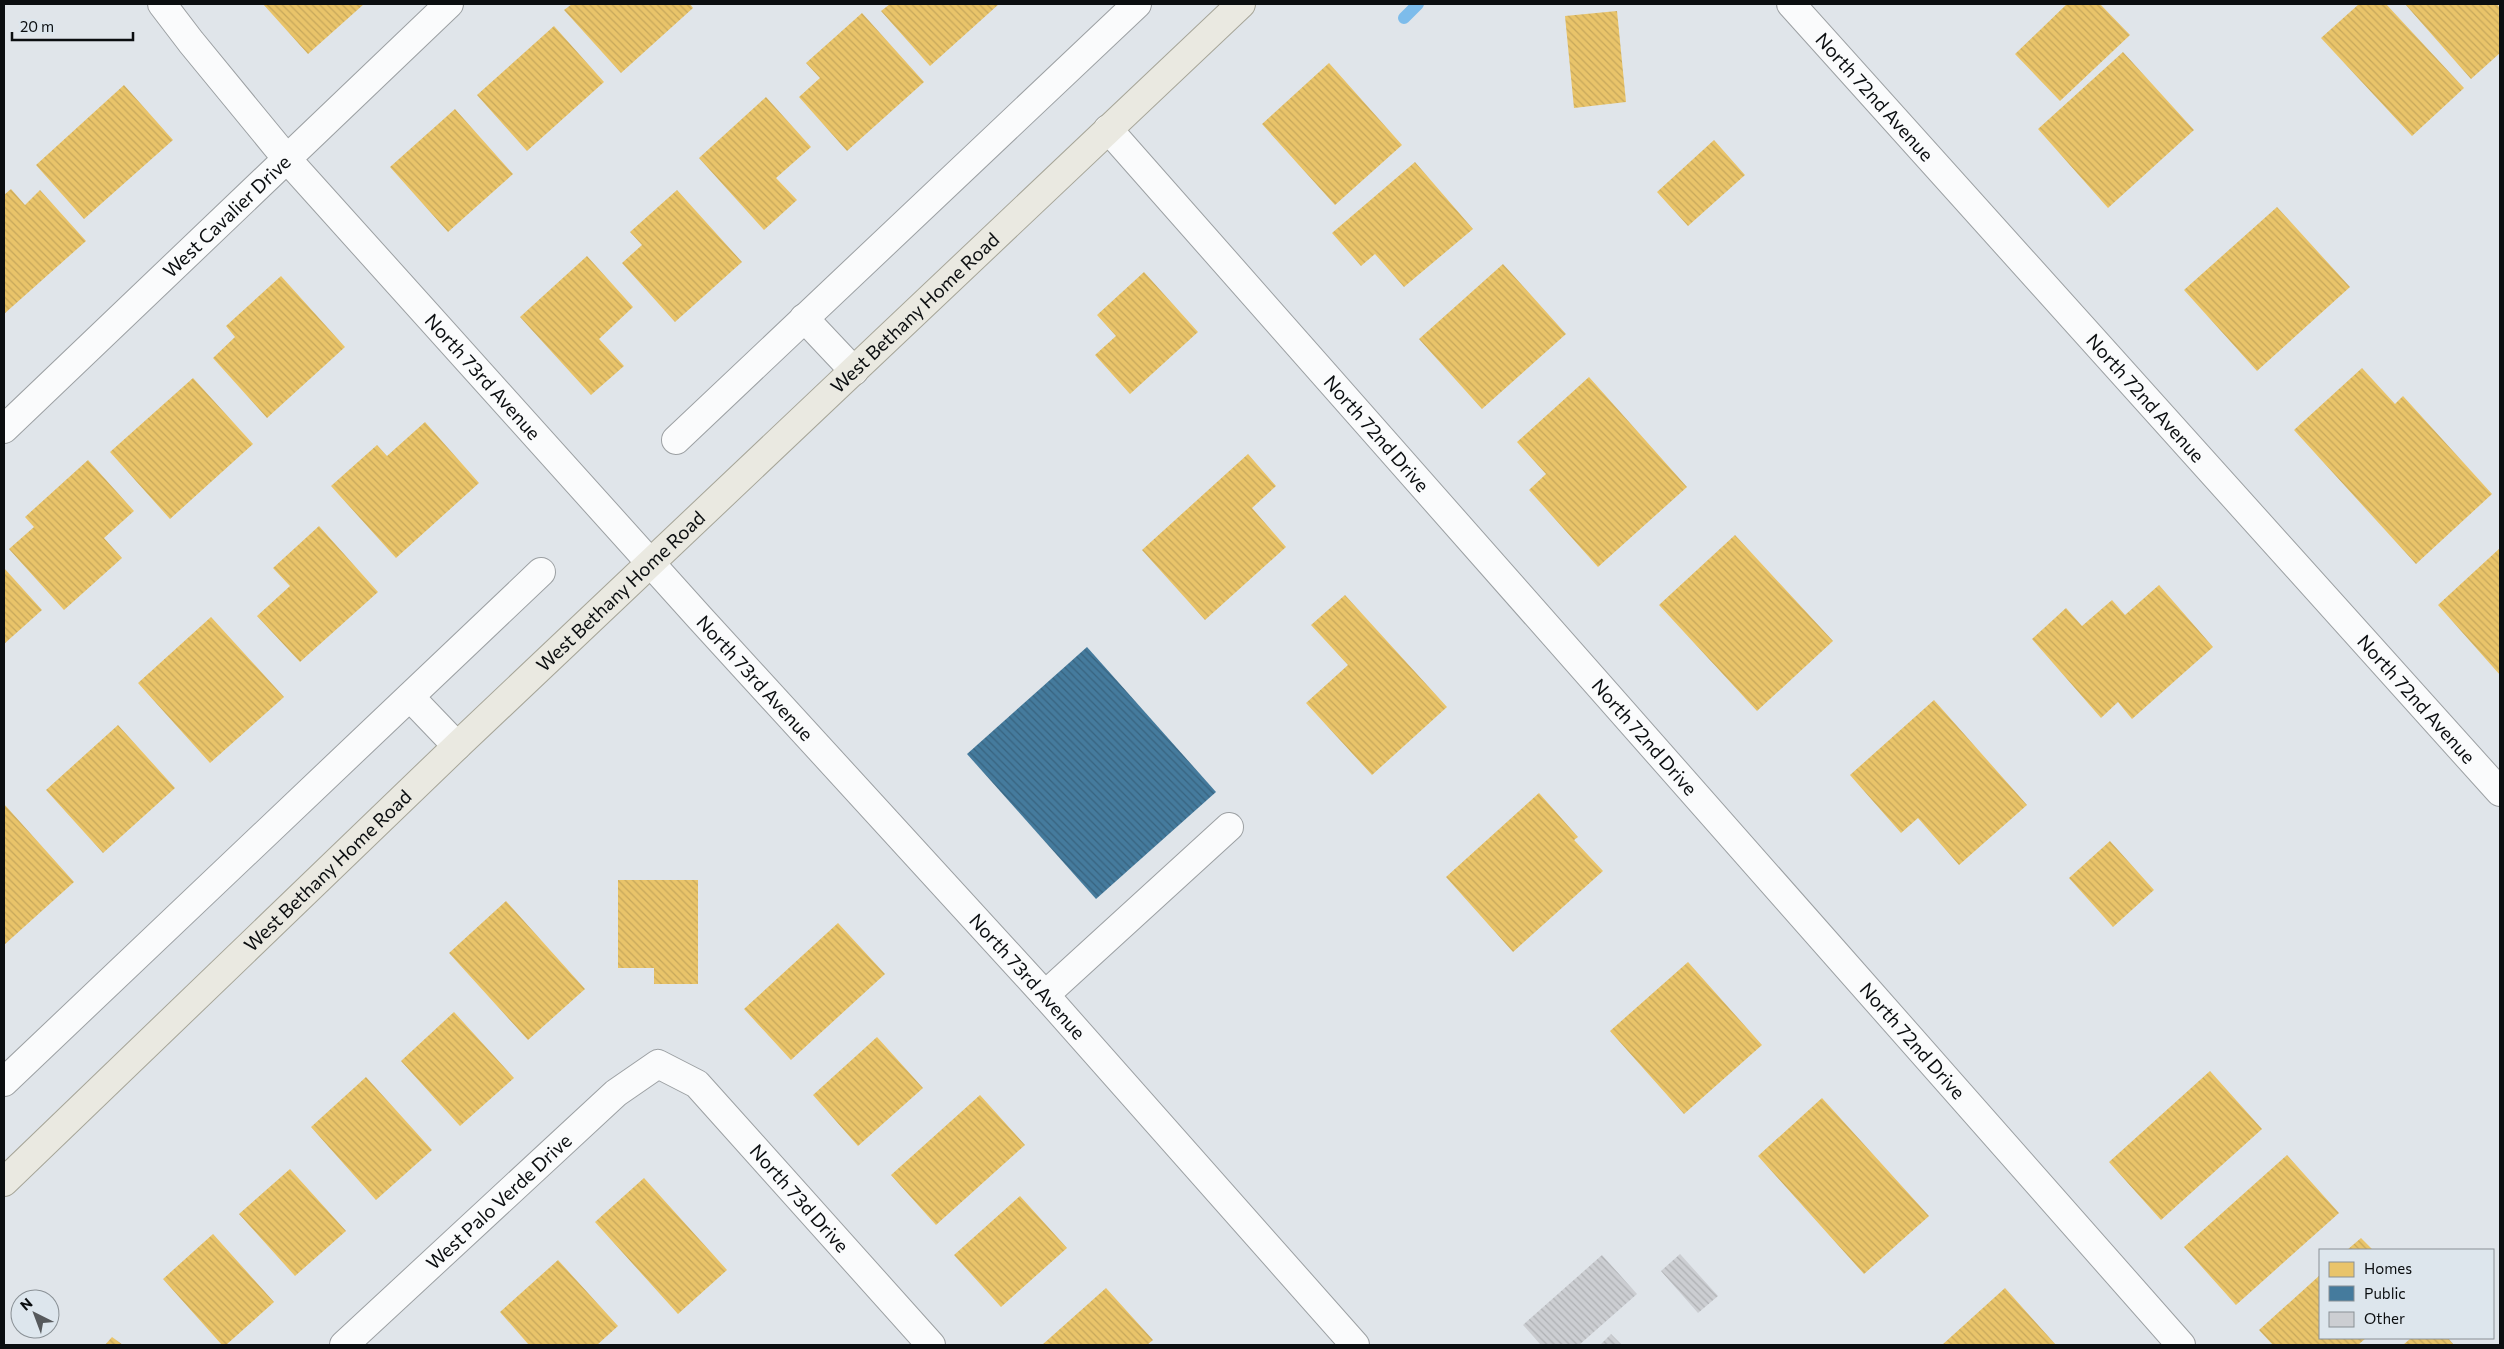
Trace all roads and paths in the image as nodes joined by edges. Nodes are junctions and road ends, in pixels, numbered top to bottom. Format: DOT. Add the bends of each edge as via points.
graph roads {
  1 [pos="162,4"];
  2 [pos="449,4"];
  3 [pos="1137,4"];
  4 [pos="1241,4"];
  5 [pos="1791,4"];
  6 [pos="1108,129"];
  7 [pos="287,159"];
  8 [pos="804,318"];
  9 [pos="854,371"];
  10 [pos="4,428"];
  11 [pos="676,440"];
  12 [pos="650,563"];
  13 [pos="541,572"];
  14 [pos="410,697"];
  15 [pos="457,746"];
  16 [pos="2500,792"];
  17 [pos="1228,827"];
  18 [pos="1045,995"];
  19 [pos="658,1064"];
  20 [pos="4,1082"];
  21 [pos="4,1182"];
  22 [pos="344,1345"];
  23 [pos="931,1345"];
  24 [pos="1355,1345"];
  25 [pos="2181,1345"];
  1 -- 7 [label="street, North 73rd Avenue"];
  2 -- 7 [label="street, West Cavalier Drive"];
  3 -- 8 [label="street"];
  4 -- 6 [label="main road, West Bethany Home Road"];
  5 -- 16 [label="street, North 72nd Avenue"];
  6 -- 9 [label="main road, West Bethany Home Road"];
  6 -- 25 [label="street, North 72nd Drive"];
  7 -- 10 [label="street, West Cavalier Drive"];
  7 -- 12 [label="street, North 73rd Avenue"];
  8 -- 9 [label="street"];
  8 -- 11 [label="street"];
  9 -- 12 [label="main road, West Bethany Home Road"];
  12 -- 15 [label="main road, West Bethany Home Road"];
  12 -- 18 [label="street, North 73rd Avenue"];
  13 -- 14 [label="street"];
  14 -- 15 [label="street"];
  14 -- 20 [label="street"];
  15 -- 21 [label="main road, West Bethany Home Road"];
  17 -- 18 [label="street"];
  18 -- 24 [label="street, North 73rd Avenue"];
  19 -- 22 [label="street, West Palo Verde Drive" via="616,1093"];
  19 -- 23 [label="street, North 73d Drive" via="698,1084"];
}
